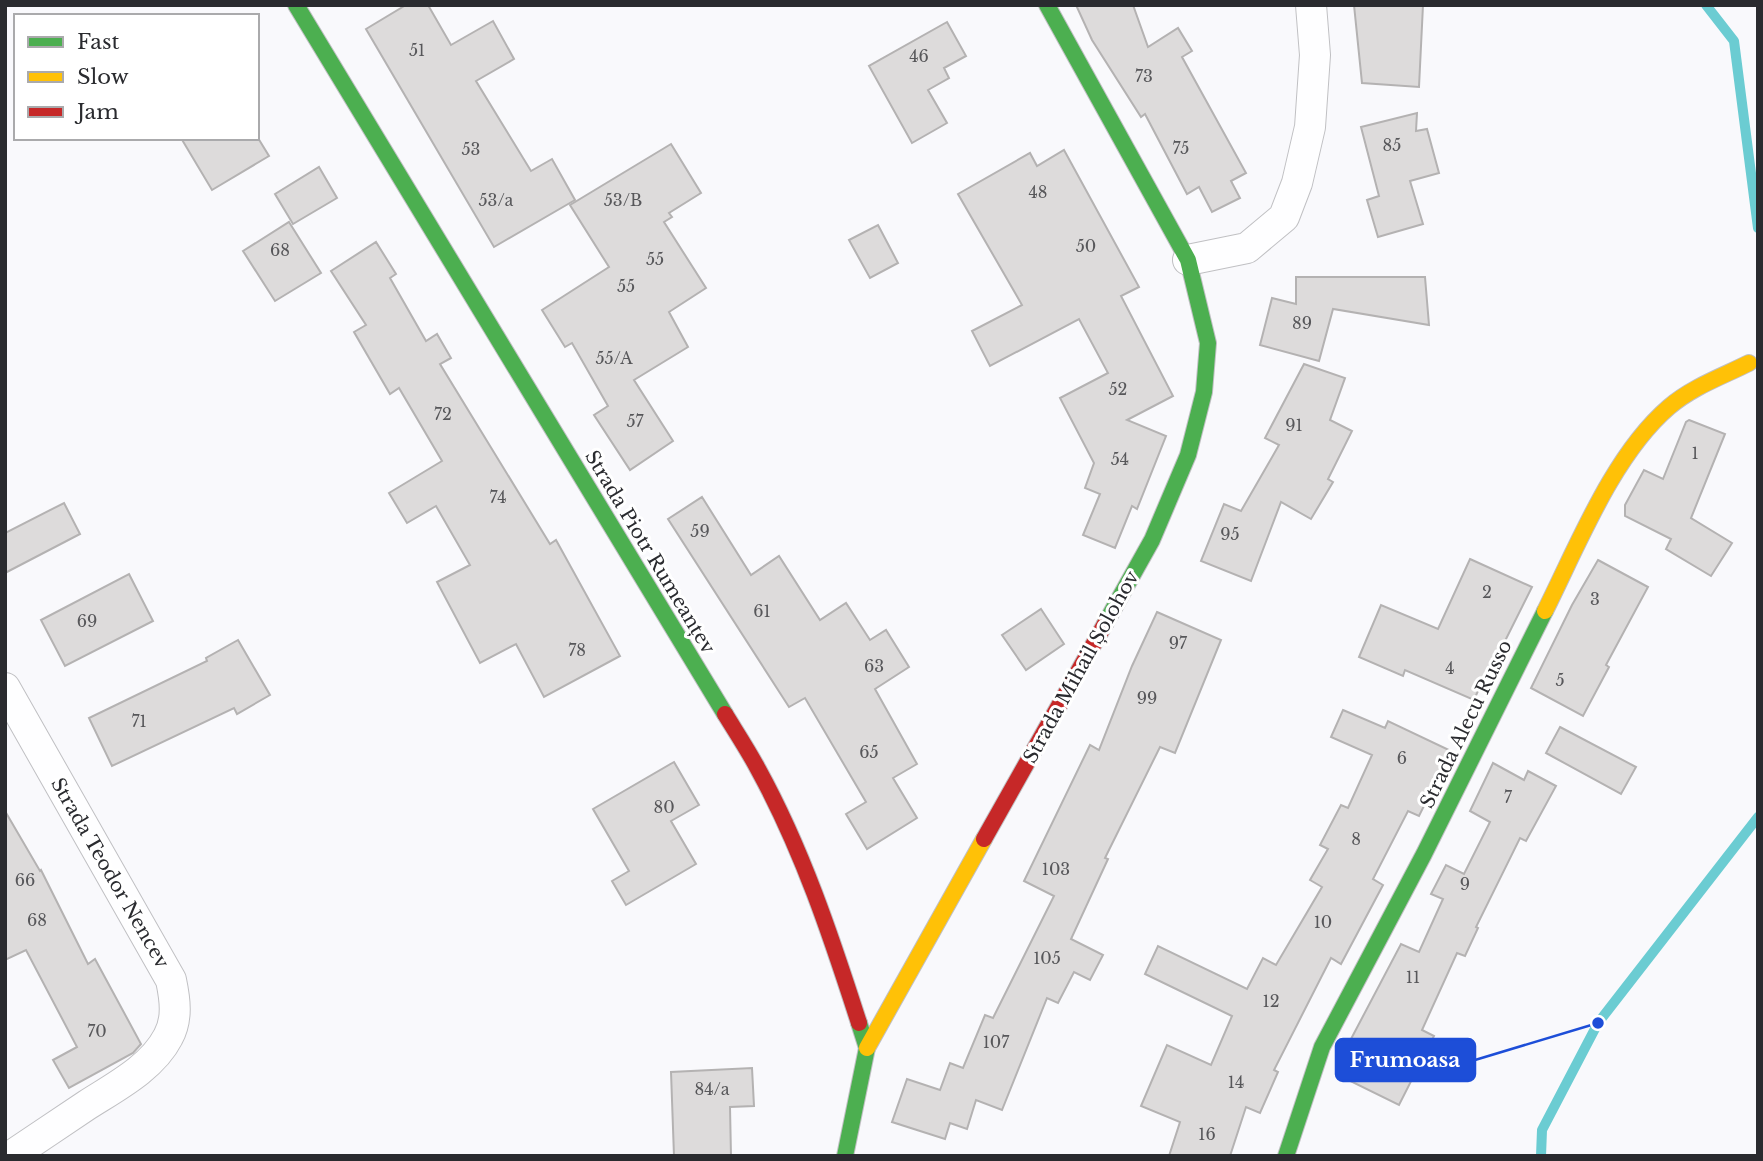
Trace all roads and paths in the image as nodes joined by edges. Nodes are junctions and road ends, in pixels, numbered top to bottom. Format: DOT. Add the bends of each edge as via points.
graph roads {
  1 [pos="296,5"];
  2 [pos="1048,5"];
  3 [pos="1311,5"];
  4 [pos="1188,260"];
  5 [pos="1749,363"];
  6 [pos="5,688"];
  7 [pos="867,1048"];
  8 [pos="11,1156"];
  9 [pos="845,1156"];
  10 [pos="1286,1156"];
  1 -- 7 [label="street, Strada Piotr Rumeanțev" via="758,769 813,889"];
  2 -- 4 [label="street, Strada Mihail Șolohov"];
  3 -- 4 [label="street" via="1315,55 1310,127 1284,218 1247,248"];
  4 -- 7 [label="street, Strada Mihail Șolohov" via="1208,343 1204,392 1188,455 1152,540"];
  5 -- 10 [label="street, Strada Alecu Russo" via="1671,405 1639,436 1596,508 1322,1047"];
  6 -- 8 [label="street, Strada Teodor Nencev" via="171,979 176,1001 169,1037 156,1054"];
  7 -- 9 [label="street"];
}
